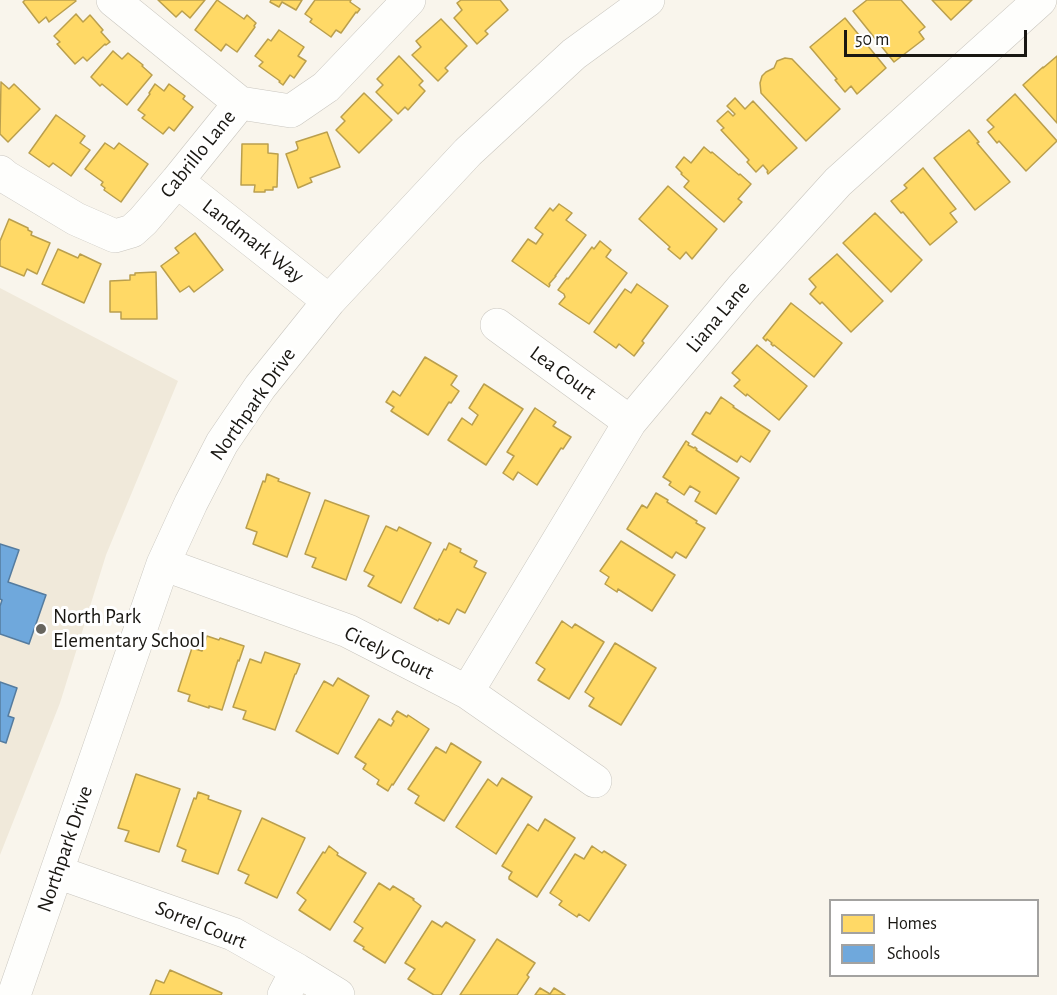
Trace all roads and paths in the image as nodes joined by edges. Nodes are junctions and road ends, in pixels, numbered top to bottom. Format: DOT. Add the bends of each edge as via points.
graph roads {
  1 [pos="113,0"];
  2 [pos="410,0"];
  3 [pos="648,0"];
  4 [pos="1040,0"];
  5 [pos="240,103"];
  6 [pos="0,172"];
  7 [pos="177,181"];
  8 [pos="329,301"];
  9 [pos="497,325"];
  10 [pos="630,422"];
  11 [pos="163,564"];
  12 [pos="467,692"];
  13 [pos="595,781"];
  14 [pos="57,872"];
  15 [pos="291,982"];
  16 [pos="14,995"];
  17 [pos="338,995"];
  1 -- 5 [label="street"];
  2 -- 5 [label="street, Cabrillo Lane" via="326,87 291,111"];
  3 -- 8 [label="street, Northpark Drive" via="574,54 468,152"];
  4 -- 10 [label="street, Liana Lane" via="838,182 742,288"];
  5 -- 7 [label="street, Cabrillo Lane"];
  6 -- 7 [label="street, Cabrillo Lane" via="76,219 115,236 132,231"];
  7 -- 8 [label="street, Landmark Way"];
  8 -- 11 [label="street, Northpark Drive" via="260,387 222,443"];
  9 -- 10 [label="street, Lea Court"];
  10 -- 12 [label="street, Liana Lane"];
  11 -- 12 [label="street, Cicely Court" via="348,632"];
  11 -- 14 [label="street, Northpark Drive"];
  12 -- 13 [label="street, Cicely Court"];
  14 -- 15 [label="street, Sorrel Court" via="233,934"];
  14 -- 16 [label="street, Northpark Drive"];
  15 -- 17 [label="street, Sorrel Court"];
}
